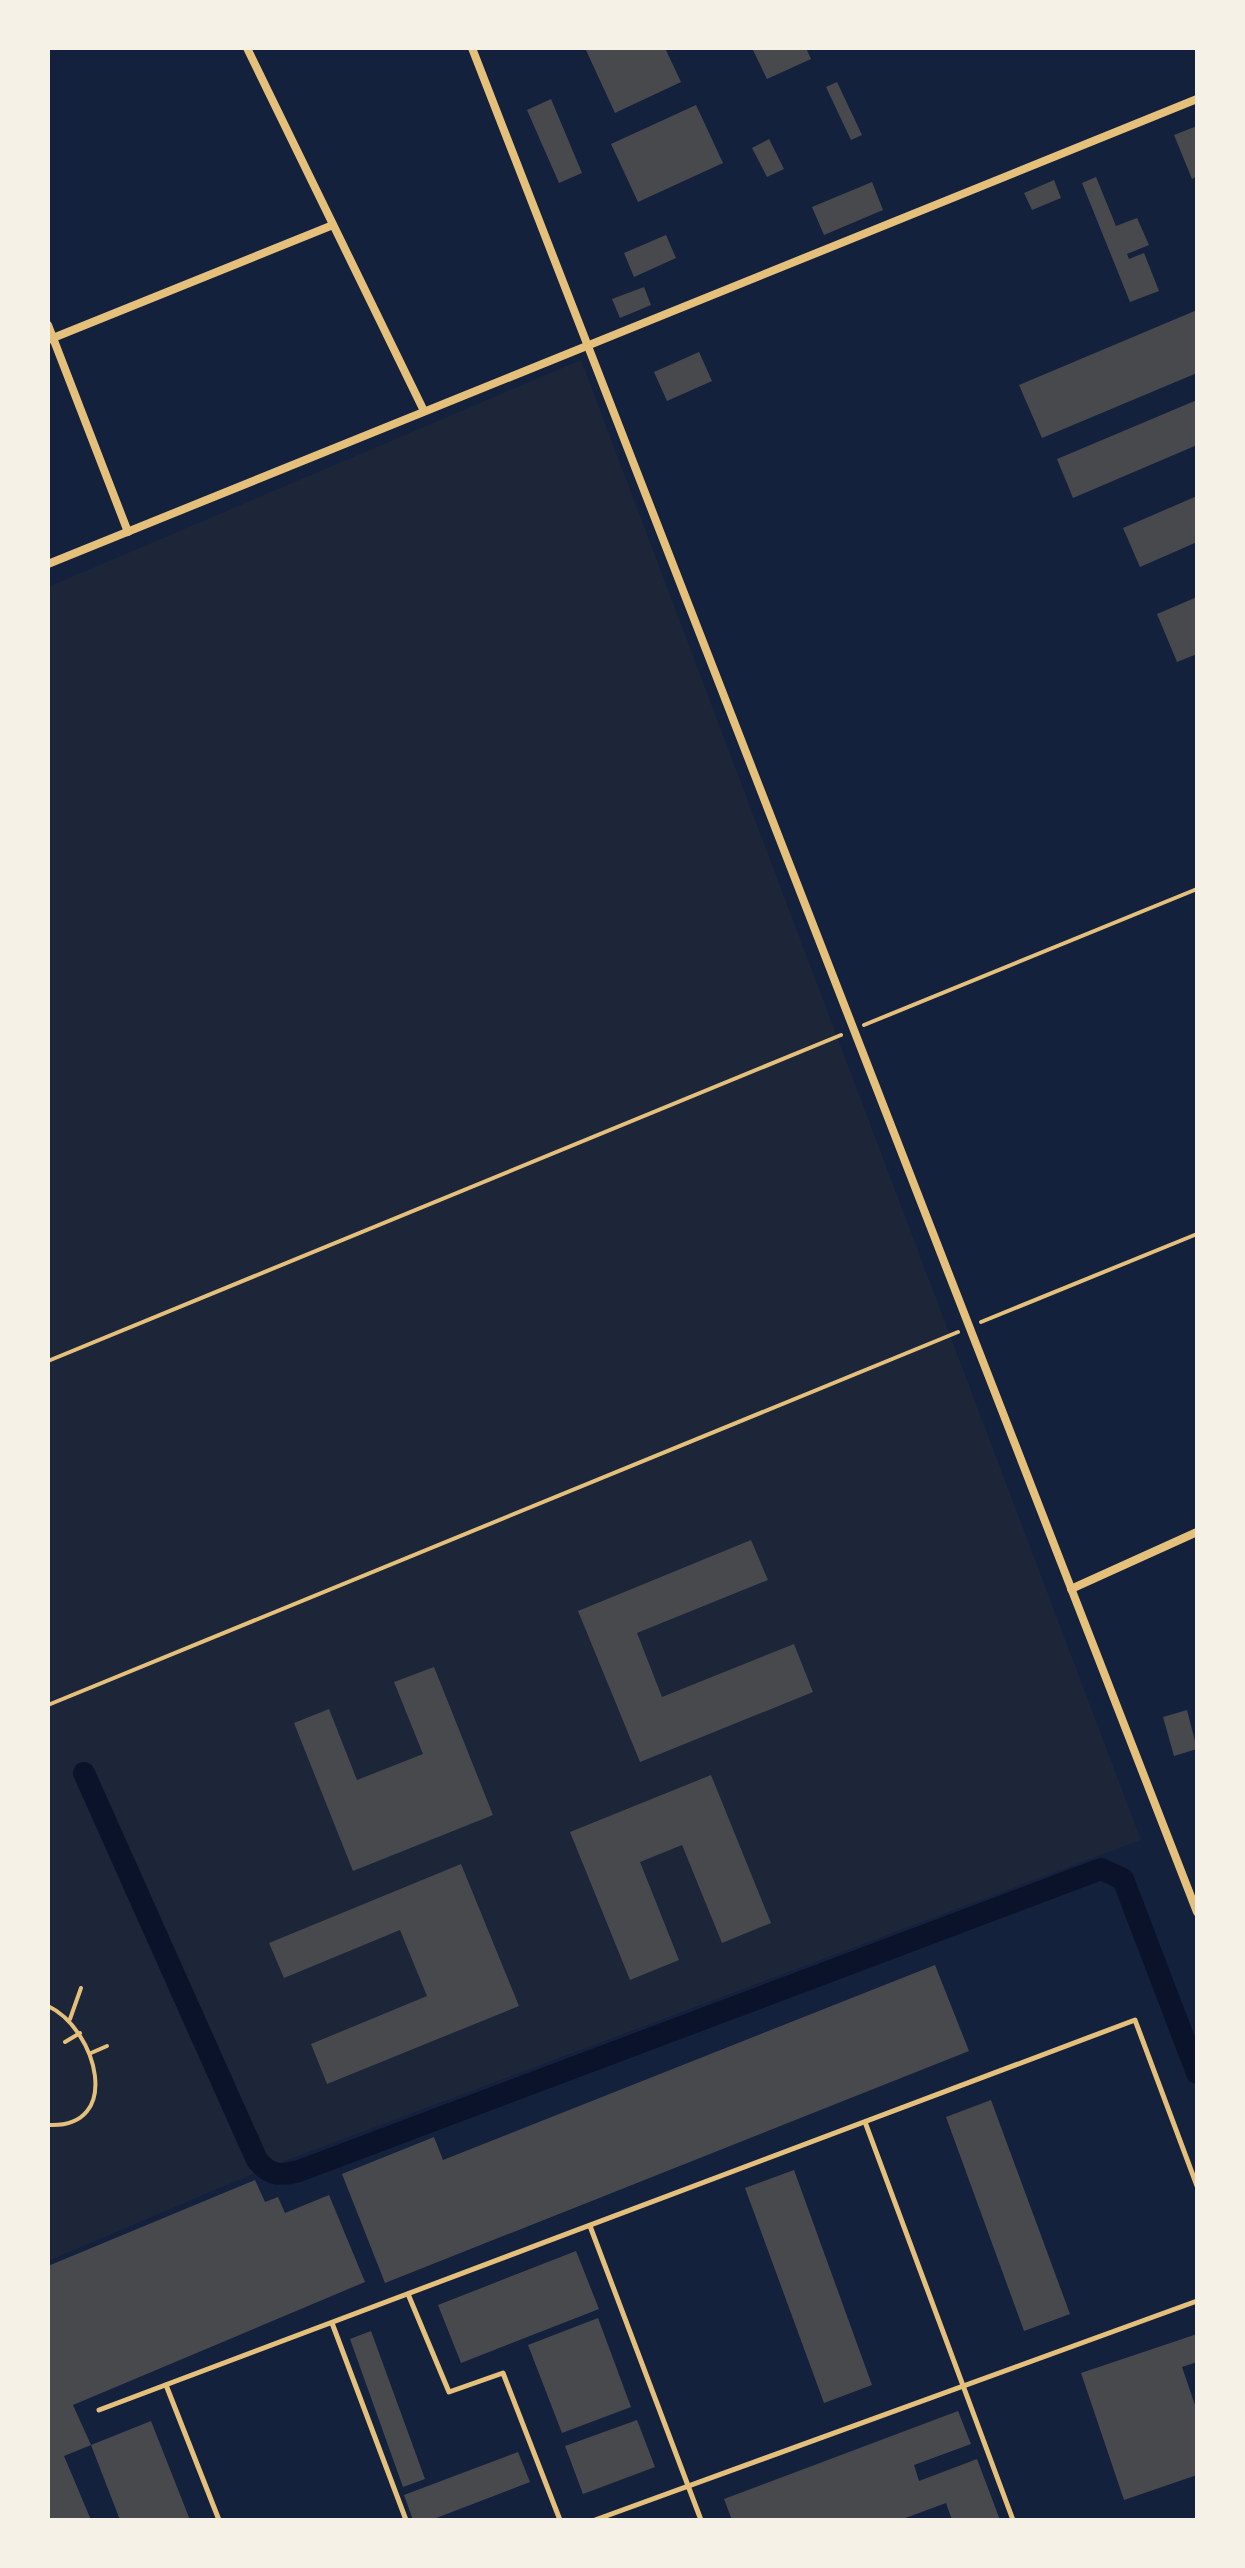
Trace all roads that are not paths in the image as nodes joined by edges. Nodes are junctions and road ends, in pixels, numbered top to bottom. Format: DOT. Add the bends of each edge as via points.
graph roads {
  1 [pos="247,48"];
  2 [pos="472,48"];
  3 [pos="1197,99"];
  4 [pos="333,225"];
  5 [pos="48,325"];
  6 [pos="51,339"];
  7 [pos="587,344"];
  8 [pos="424,411"];
  9 [pos="128,532"];
  10 [pos="48,564"];
  11 [pos="1197,1532"];
  12 [pos="1071,1589"];
  13 [pos="1197,1912"];
  14 [pos="865,2122"];
  15 [pos="1197,2186"];
  16 [pos="590,2226"];
  17 [pos="408,2294"];
  18 [pos="1197,2301"];
  19 [pos="332,2323"];
  20 [pos="166,2385"];
  21 [pos="963,2386"];
  22 [pos="99,2410"];
  23 [pos="688,2486"];
  24 [pos="219,2520"];
  25 [pos="406,2520"];
  26 [pos="560,2520"];
  27 [pos="595,2520"];
  28 [pos="701,2520"];
  29 [pos="1013,2520"];
  1 -- 4 [label="street"];
  2 -- 7 [label="street"];
  3 -- 7 [label="street"];
  4 -- 6 [label="street"];
  4 -- 8 [label="street"];
  5 -- 6 [label="street"];
  6 -- 9 [label="street"];
  7 -- 8 [label="street"];
  7 -- 12 [label="street"];
  8 -- 9 [label="street"];
  9 -- 10 [label="street"];
  11 -- 12 [label="street"];
  12 -- 13 [label="street"];
  14 -- 15 [label="lane" via="1135,2020"];
  14 -- 16 [label="lane"];
  14 -- 21 [label="lane"];
  16 -- 17 [label="lane"];
  16 -- 23 [label="lane"];
  17 -- 19 [label="lane"];
  17 -- 26 [label="lane" via="449,2392 503,2373"];
  18 -- 21 [label="lane"];
  19 -- 20 [label="lane"];
  19 -- 25 [label="lane"];
  20 -- 22 [label="lane"];
  20 -- 24 [label="lane"];
  21 -- 23 [label="lane"];
  21 -- 29 [label="lane"];
  23 -- 27 [label="lane"];
  23 -- 28 [label="lane"];
}
